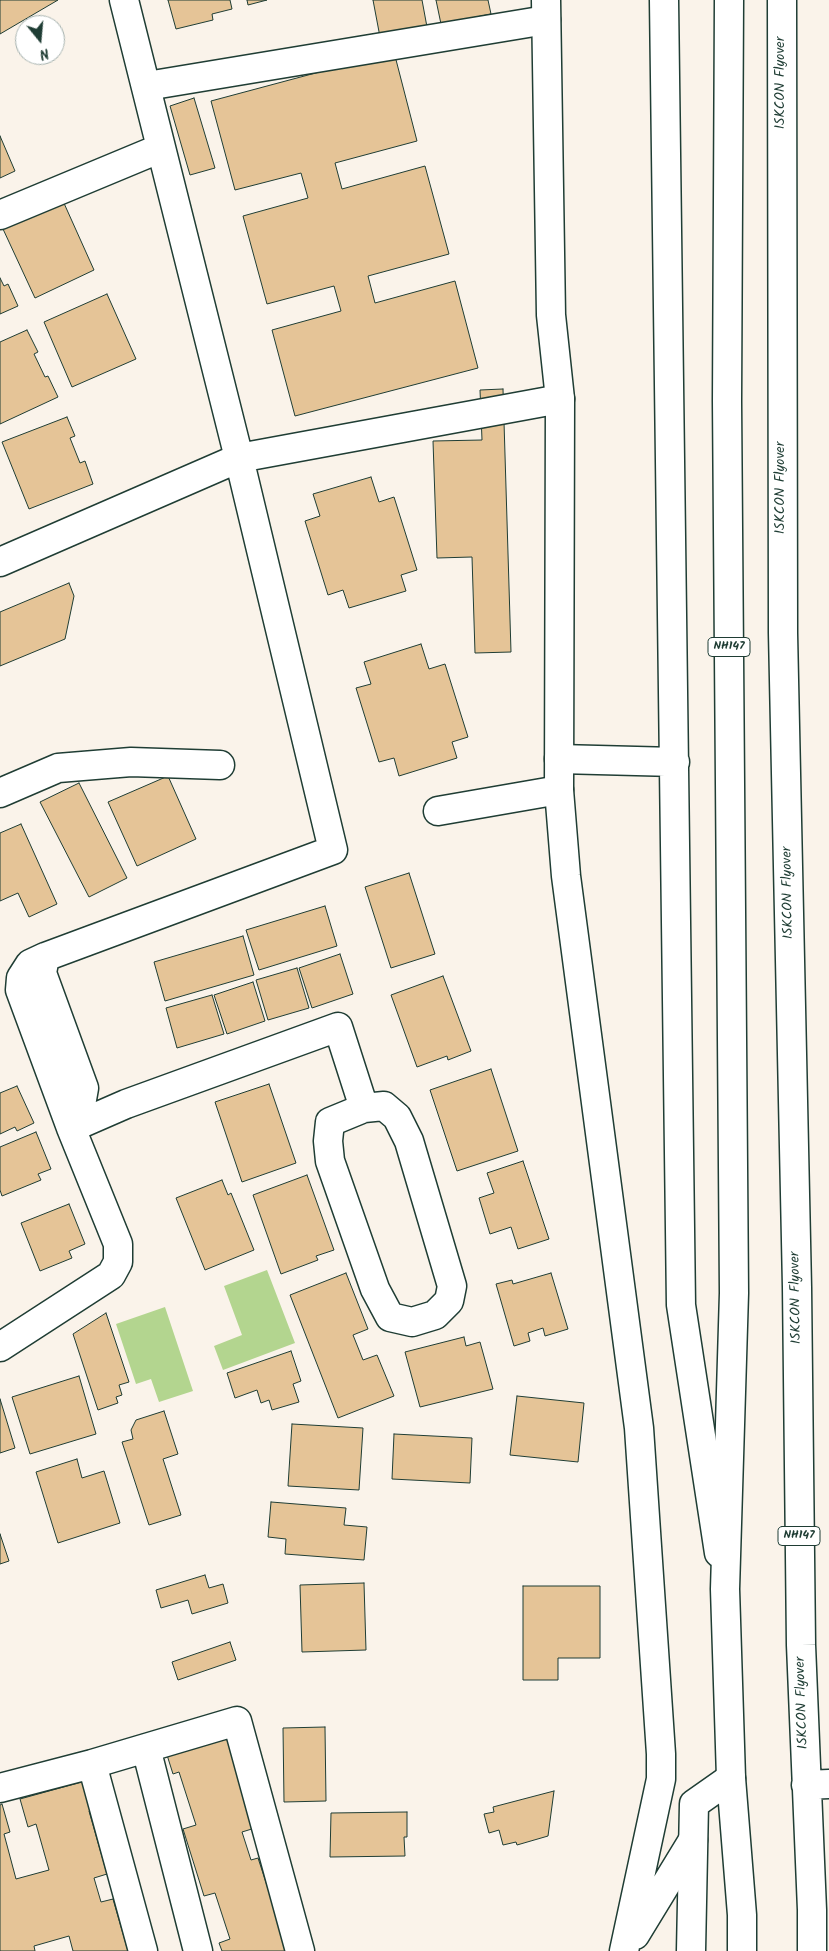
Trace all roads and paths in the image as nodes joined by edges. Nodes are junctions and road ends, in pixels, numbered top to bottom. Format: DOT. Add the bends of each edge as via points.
graph roads {
  1 [pos="124,0"];
  2 [pos="664,0"];
  3 [pos="729,0"];
  4 [pos="782,0"];
  5 [pos="546,10"];
  6 [pos="147,86"];
  7 [pos="160,148"];
  8 [pos="0,214"];
  9 [pos="560,399"];
  10 [pos="239,458"];
  11 [pos="0,562"];
  12 [pos="559,758"];
  13 [pos="675,762"];
  14 [pos="220,765"];
  15 [pos="559,790"];
  16 [pos="0,793"];
  17 [pos="438,811"];
  18 [pos="364,1108"];
  19 [pos="70,1128"];
  20 [pos="0,1347"];
  21 [pos="724,1589"];
  22 [pos="146,1748"];
  23 [pos="92,1764"];
  24 [pos="731,1778"];
  25 [pos="818,1785"];
  26 [pos="0,1788"];
  27 [pos="692,1840"];
  28 [pos="143,1951"];
  29 [pos="198,1951"];
  30 [pos="300,1951"];
  31 [pos="625,1951"];
  32 [pos="691,1951"];
  33 [pos="742,1951"];
  34 [pos="812,1951"];
  1 -- 6 [label="main road"];
  2 -- 13 [label="main road"];
  3 -- 21 [label="main road, NH147" via="727,401 734,1293"];
  4 -- 25 [label="main road, ISKCON Flyover / NH147" via="783,633 797,1287 800,1645"];
  5 -- 6 [label="main road"];
  5 -- 9 [label="main road" via="551,315"];
  6 -- 7 [label="main road"];
  7 -- 8 [label="main road"];
  7 -- 10 [label="main road"];
  9 -- 10 [label="main road"];
  9 -- 12 [label="main road"];
  10 -- 11 [label="main road"];
  10 -- 19 [label="main road" via="333,850 30,964 21,978 20,990"];
  12 -- 13 [label="main road"];
  12 -- 15 [label="main road"];
  13 -- 21 [label="main road" via="681,1305"];
  14 -- 16 [label="main road" via="131,762 58,768"];
  15 -- 17 [label="main road"];
  15 -- 31 [label="main road" via="566,876 639,1428 661,1754 661,1779"];
  18 -- 18 [label="main road" via="384,1106 397,1117 409,1141 452,1286 449,1301 435,1315 412,1322 390,1317 375,1289 330,1161 330,1122"];
  18 -- 19 [label="main road" via="338,1027 126,1104"];
  19 -- 20 [label="main road" via="118,1244 118,1262 111,1275"];
  21 -- 24 [label="main road, NH147"];
  22 -- 23 [label="main road"];
  22 -- 29 [label="main road"];
  22 -- 30 [label="main road" via="237,1721"];
  23 -- 26 [label="main road"];
  23 -- 28 [label="main road"];
  24 -- 27 [label="main road" via="694,1804"];
  24 -- 33 [label="main road, NH147"];
  25 -- 34 [label="main road, NH147"];
  27 -- 31 [label="main road"];
  27 -- 32 [label="main road"];
}
